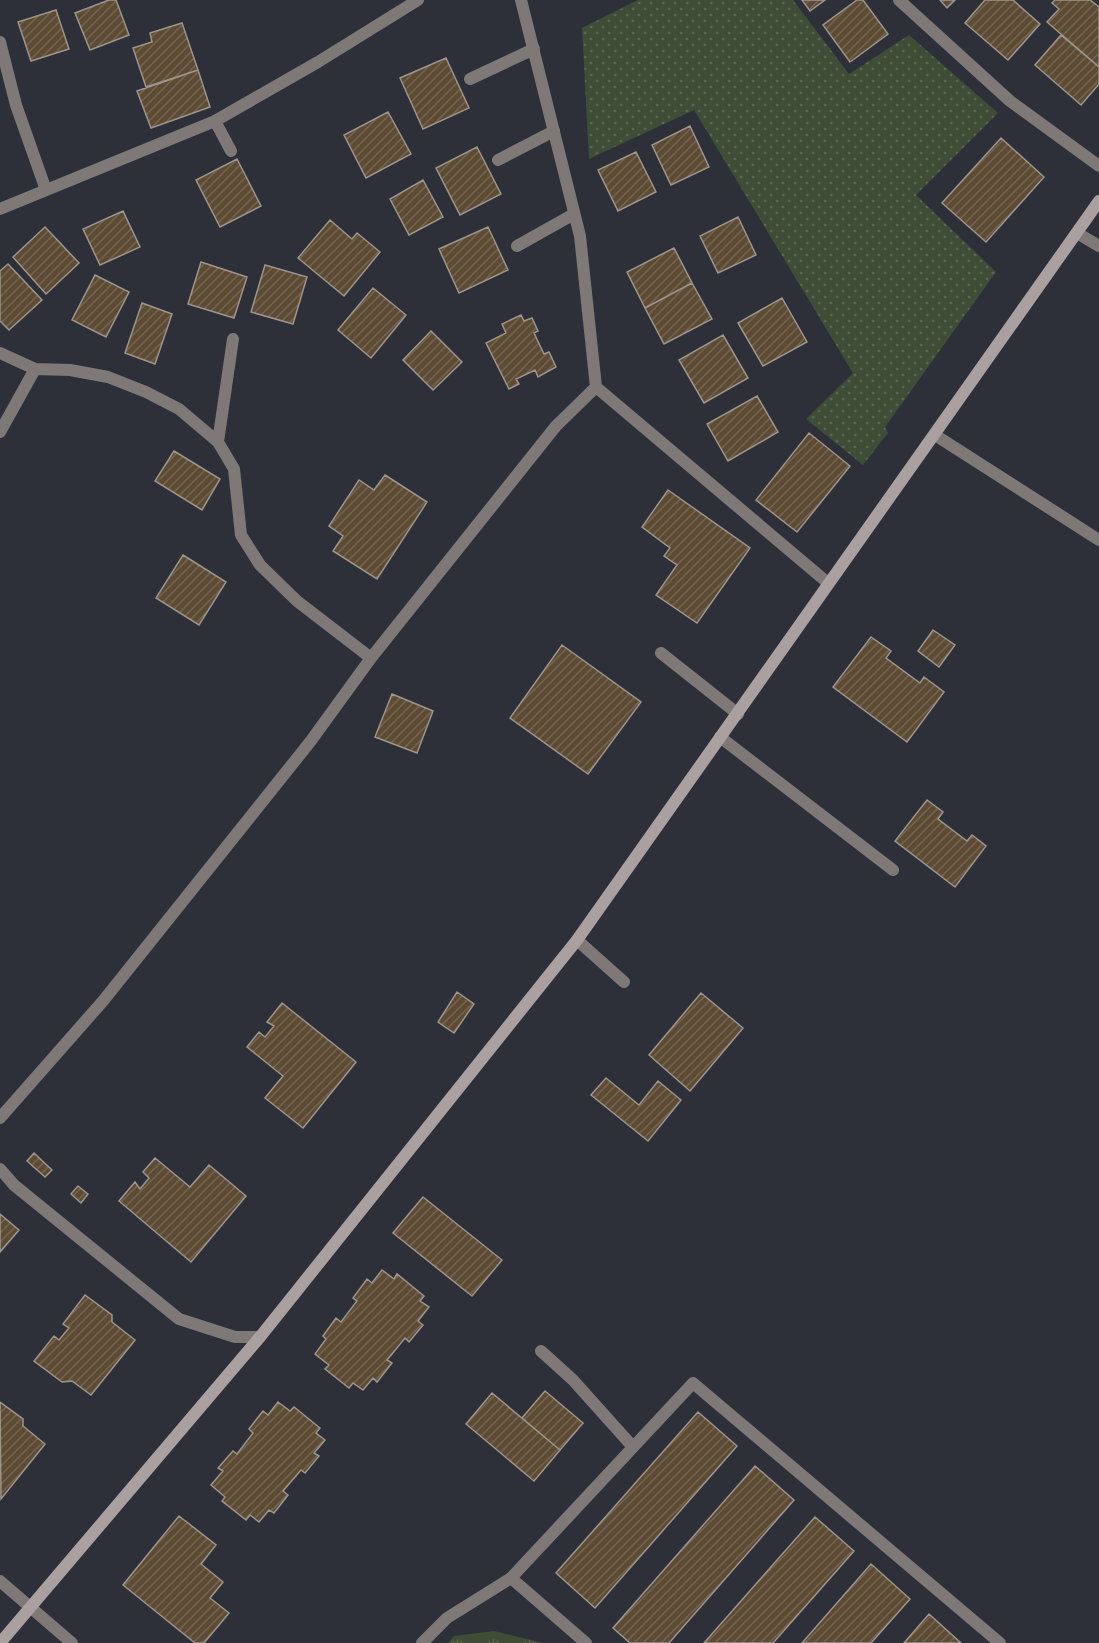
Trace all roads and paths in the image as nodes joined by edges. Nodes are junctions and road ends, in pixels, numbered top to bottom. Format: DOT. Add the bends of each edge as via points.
graph roads {
  1 [pos="418,0"];
  2 [pos="521,0"];
  3 [pos="899,0"];
  4 [pos="0,42"];
  5 [pos="534,49"];
  6 [pos="470,79"];
  7 [pos="215,121"];
  8 [pos="554,131"];
  9 [pos="231,151"];
  10 [pos="498,160"];
  11 [pos="1099,166"];
  12 [pos="46,190"];
  13 [pos="1099,201"];
  14 [pos="0,209"];
  15 [pos="574,214"];
  16 [pos="1077,233"];
  17 [pos="517,246"];
  18 [pos="1099,246"];
  19 [pos="233,339"];
  20 [pos="0,353"];
  21 [pos="34,369"];
  22 [pos="596,387"];
  23 [pos="0,432"];
  24 [pos="935,435"];
  25 [pos="218,442"];
  26 [pos="1099,540"];
  27 [pos="828,583"];
  28 [pos="661,653"];
  29 [pos="371,658"];
  30 [pos="738,714"];
  31 [pos="720,737"];
  32 [pos="893,870"];
  33 [pos="577,940"];
  34 [pos="624,982"];
  35 [pos="0,1118"];
  36 [pos="0,1168"];
  37 [pos="260,1337"];
  38 [pos="541,1351"];
  39 [pos="633,1448"];
  40 [pos="511,1578"];
  41 [pos="0,1581"];
  42 [pos="31,1607"];
  43 [pos="0,1643"];
  44 [pos="72,1643"];
  45 [pos="423,1643"];
  46 [pos="586,1643"];
  47 [pos="1000,1643"];
  1 -- 7 [label="street"];
  2 -- 5 [label="street"];
  3 -- 11 [label="street" via="1010,101"];
  4 -- 12 [label="street" via="16,105"];
  5 -- 6 [label="street"];
  5 -- 8 [label="street"];
  7 -- 9 [label="street"];
  7 -- 12 [label="street"];
  8 -- 10 [label="street"];
  8 -- 15 [label="street"];
  12 -- 14 [label="street"];
  13 -- 16 [label="street"];
  15 -- 17 [label="street"];
  15 -- 22 [label="street" via="580,236"];
  16 -- 18 [label="street"];
  16 -- 24 [label="street"];
  19 -- 25 [label="street"];
  20 -- 21 [label="street"];
  21 -- 23 [label="street"];
  21 -- 25 [label="street" via="108,377 146,392 179,409"];
  22 -- 27 [label="street"];
  22 -- 29 [label="street" via="556,426"];
  24 -- 26 [label="street"];
  24 -- 27 [label="street"];
  25 -- 29 [label="street" via="234,468 241,536 260,565 297,601"];
  27 -- 30 [label="street"];
  28 -- 30 [label="street"];
  29 -- 35 [label="street" via="310,742 110,992"];
  30 -- 31 [label="street"];
  31 -- 32 [label="street"];
  31 -- 33 [label="street"];
  33 -- 34 [label="street"];
  33 -- 37 [label="street"];
  36 -- 37 [label="street" via="14,1185 179,1319 235,1337"];
  37 -- 42 [label="street"];
  38 -- 39 [label="street" via="573,1380"];
  39 -- 40 [label="street"];
  39 -- 47 [label="street" via="693,1383"];
  40 -- 45 [label="street" via="447,1618"];
  40 -- 46 [label="street"];
  41 -- 42 [label="street"];
  42 -- 43 [label="street"];
  42 -- 44 [label="street"];
}
